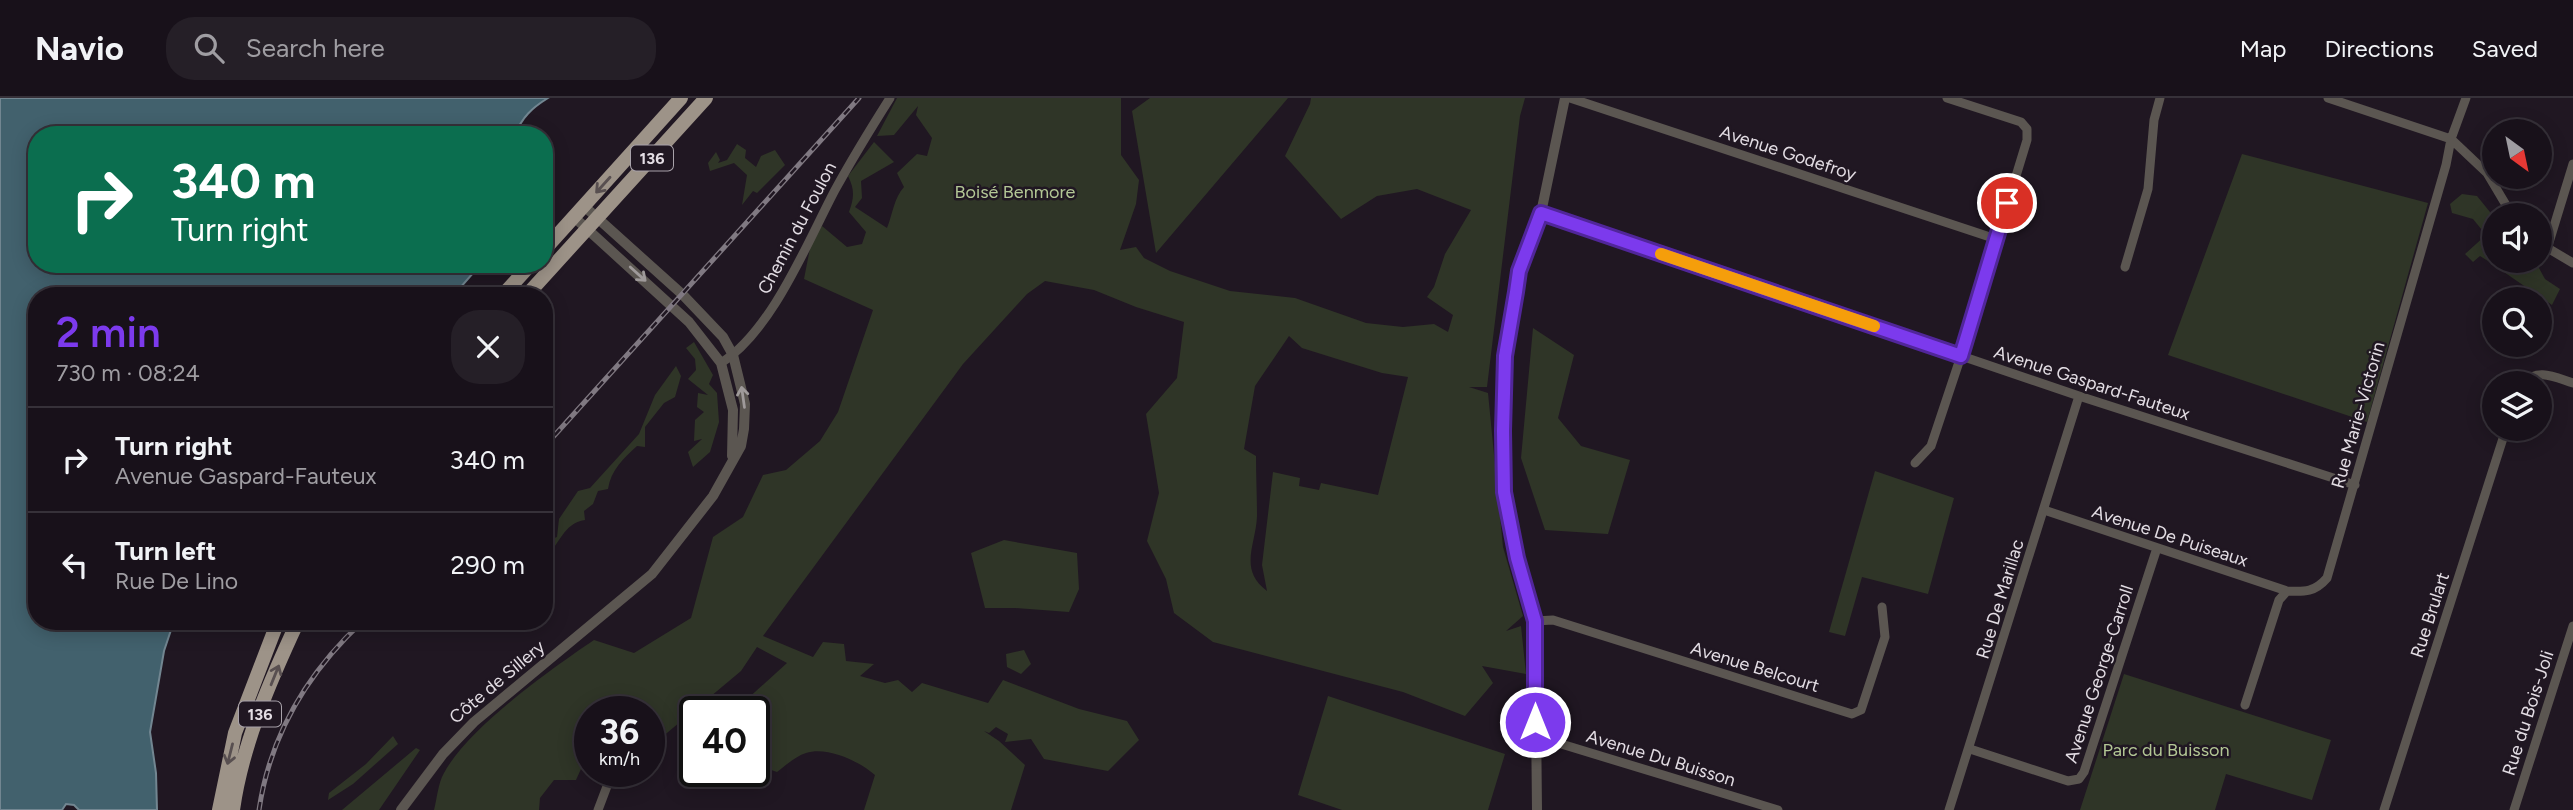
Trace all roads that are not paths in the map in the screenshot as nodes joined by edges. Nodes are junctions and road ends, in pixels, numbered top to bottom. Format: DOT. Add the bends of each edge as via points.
graph roads {
  1 [pos="681,98"];
  2 [pos="706,98"];
  3 [pos="890,98"];
  4 [pos="1568,98"];
  5 [pos="1947,98"];
  6 [pos="2160,98"];
  7 [pos="2328,98"];
  8 [pos="2466,98"];
  9 [pos="2451,139"];
  10 [pos="2573,164"];
  11 [pos="2505,203"];
  12 [pos="584,206"];
  13 [pos="1541,213"];
  14 [pos="574,217"];
  15 [pos="2552,221"];
  16 [pos="592,223"];
  17 [pos="1996,239"];
  18 [pos="553,240"];
  19 [pos="2552,251"];
  20 [pos="2573,262"];
  21 [pos="553,266"];
  22 [pos="2125,267"];
  23 [pos="523,273"];
  24 [pos="547,273"];
  25 [pos="510,287"];
  26 [pos="534,287"];
  27 [pos="733,355"];
  28 [pos="1961,356"];
  29 [pos="721,363"];
  30 [pos="2552,376"];
  31 [pos="2573,383"];
  32 [pos="2079,396"];
  33 [pos="2502,441"];
  34 [pos="732,462"];
  35 [pos="1914,463"];
  36 [pos="2355,485"];
  37 [pos="2044,510"];
  38 [pos="2157,548"];
  39 [pos="2287,591"];
  40 [pos="1882,607"];
  41 [pos="1535,621"];
  42 [pos="2573,626"];
  43 [pos="275,630"];
  44 [pos="294,630"];
  45 [pos="2245,705"];
  46 [pos="1535,736"];
  47 [pos="1970,749"];
  48 [pos="607,787"];
  49 [pos="219,810"];
  50 [pos="233,810"];
  51 [pos="401,810"];
  52 [pos="598,810"];
  53 [pos="1537,810"];
  54 [pos="1778,810"];
  55 [pos="1950,810"];
  56 [pos="2384,810"];
  57 [pos="2514,810"];
  1 -- 12 [label="main road, 136, one-way"];
  2 -- 16 [label="main road, 136"];
  3 -- 27 [label="street, Chemin du Foulon" via="847,167 768,316"];
  4 -- 13 [label="street"];
  4 -- 17 [label="street, Avenue Godefroy"];
  5 -- 17 [label="street" via="2021,122 2027,129"];
  6 -- 22 [label="street" via="2148,189"];
  7 -- 9 [label="street"];
  8 -- 9 [label="street, Rue Marie-Victorin"];
  9 -- 11 [label="street" via="2487,173"];
  9 -- 36 [label="street, Rue Marie-Victorin"];
  10 -- 15 [label="street"];
  12 -- 14 [label="main road, 136"];
  12 -- 16 [label="street, Côte de Sillery"];
  13 -- 28 [label="street, Avenue Gaspard-Fauteux"];
  13 -- 41 [label="street" via="1519,271 1505,356 1503,431 1504,492"];
  14 -- 16 [label="street, Côte de Sillery"];
  14 -- 18 [label="main road, 136"];
  16 -- 21 [label="main road, 136"];
  16 -- 27 [label="street, Côte de Sillery" via="698,309"];
  16 -- 29 [label="street, Côte de Sillery, one-way" via="689,322"];
  17 -- 28 [label="street"];
  19 -- 20 [label="street"];
  23 -- 25 [label="main road"];
  24 -- 26 [label="main road, 136"];
  27 -- 29 [label="street, Chemin du Foulon"];
  34 -- 27 [label="street, Côte de Sillery, one-way" via="741,446 745,404"];
  28 -- 32 [label="street, Avenue Gaspard-Fauteux"];
  28 -- 35 [label="street" via="1931,446"];
  29 -- 34 [label="street, Côte de Sillery" via="733,410"];
  30 -- 31 [label="street"];
  32 -- 36 [label="street, Avenue Gaspard-Fauteux"];
  32 -- 37 [label="street, Rue De Marillac"];
  33 -- 56 [label="street, Rue Brulart"];
  34 -- 51 [label="street, Côte de Sillery" via="713,496 652,574 474,722"];
  36 -- 39 [label="street, Rue Marie-Victorin" via="2328,578 2309,592"];
  37 -- 38 [label="street, Avenue De Puiseaux"];
  37 -- 47 [label="street, Rue De Marillac"];
  38 -- 39 [label="street, Avenue De Puiseaux"];
  38 -- 47 [label="street, Avenue George-Carroll" via="2079,779 2068,781"];
  39 -- 45 [label="street" via="2269,627"];
  40 -- 41 [label="street, Avenue Belcourt" via="1885,637 1861,710 1852,714 1553,621"];
  41 -- 46 [label="street"];
  42 -- 57 [label="street, Rue du Bois-Joli"];
  43 -- 49 [label="main road, 136, one-way" via="235,733"];
  50 -- 44 [label="main road, 136, one-way" via="250,738"];
  46 -- 53 [label="street"];
  46 -- 54 [label="street, Avenue Du Buisson"];
  47 -- 55 [label="street, Rue De Marillac"];
  48 -- 52 [label="street"];
}
